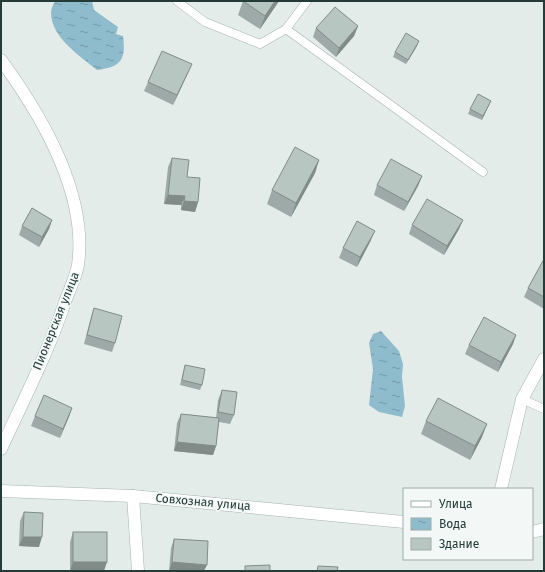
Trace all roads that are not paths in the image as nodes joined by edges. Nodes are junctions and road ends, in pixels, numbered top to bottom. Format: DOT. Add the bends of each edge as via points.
graph roads {
  1 [pos="176,1"];
  2 [pos="307,1"];
  3 [pos="286,29"];
  4 [pos="1,60"];
  5 [pos="483,172"];
  6 [pos="544,359"];
  7 [pos="522,399"];
  8 [pos="544,409"];
  9 [pos="1,449"];
  10 [pos="501,488"];
  11 [pos="1,491"];
  12 [pos="133,496"];
  13 [pos="403,522"];
  14 [pos="544,529"];
  15 [pos="533,532"];
  16 [pos="138,571"];
  1 -- 3 [label="lane" via="206,22 260,44"];
  2 -- 3 [label="lane"];
  3 -- 5 [label="lane"];
  4 -- 9 [label="street, Пионерская улица" via="23,90 54,148 69,184 79,221 76,273 58,325"];
  6 -- 7 [label="street"];
  7 -- 8 [label="lane"];
  7 -- 10 [label="street"];
  11 -- 12 [label="street, Совхозная улица"];
  12 -- 13 [label="street, Совхозная улица"];
  12 -- 16 [label="street"];
  14 -- 15 [label="street"];
}
